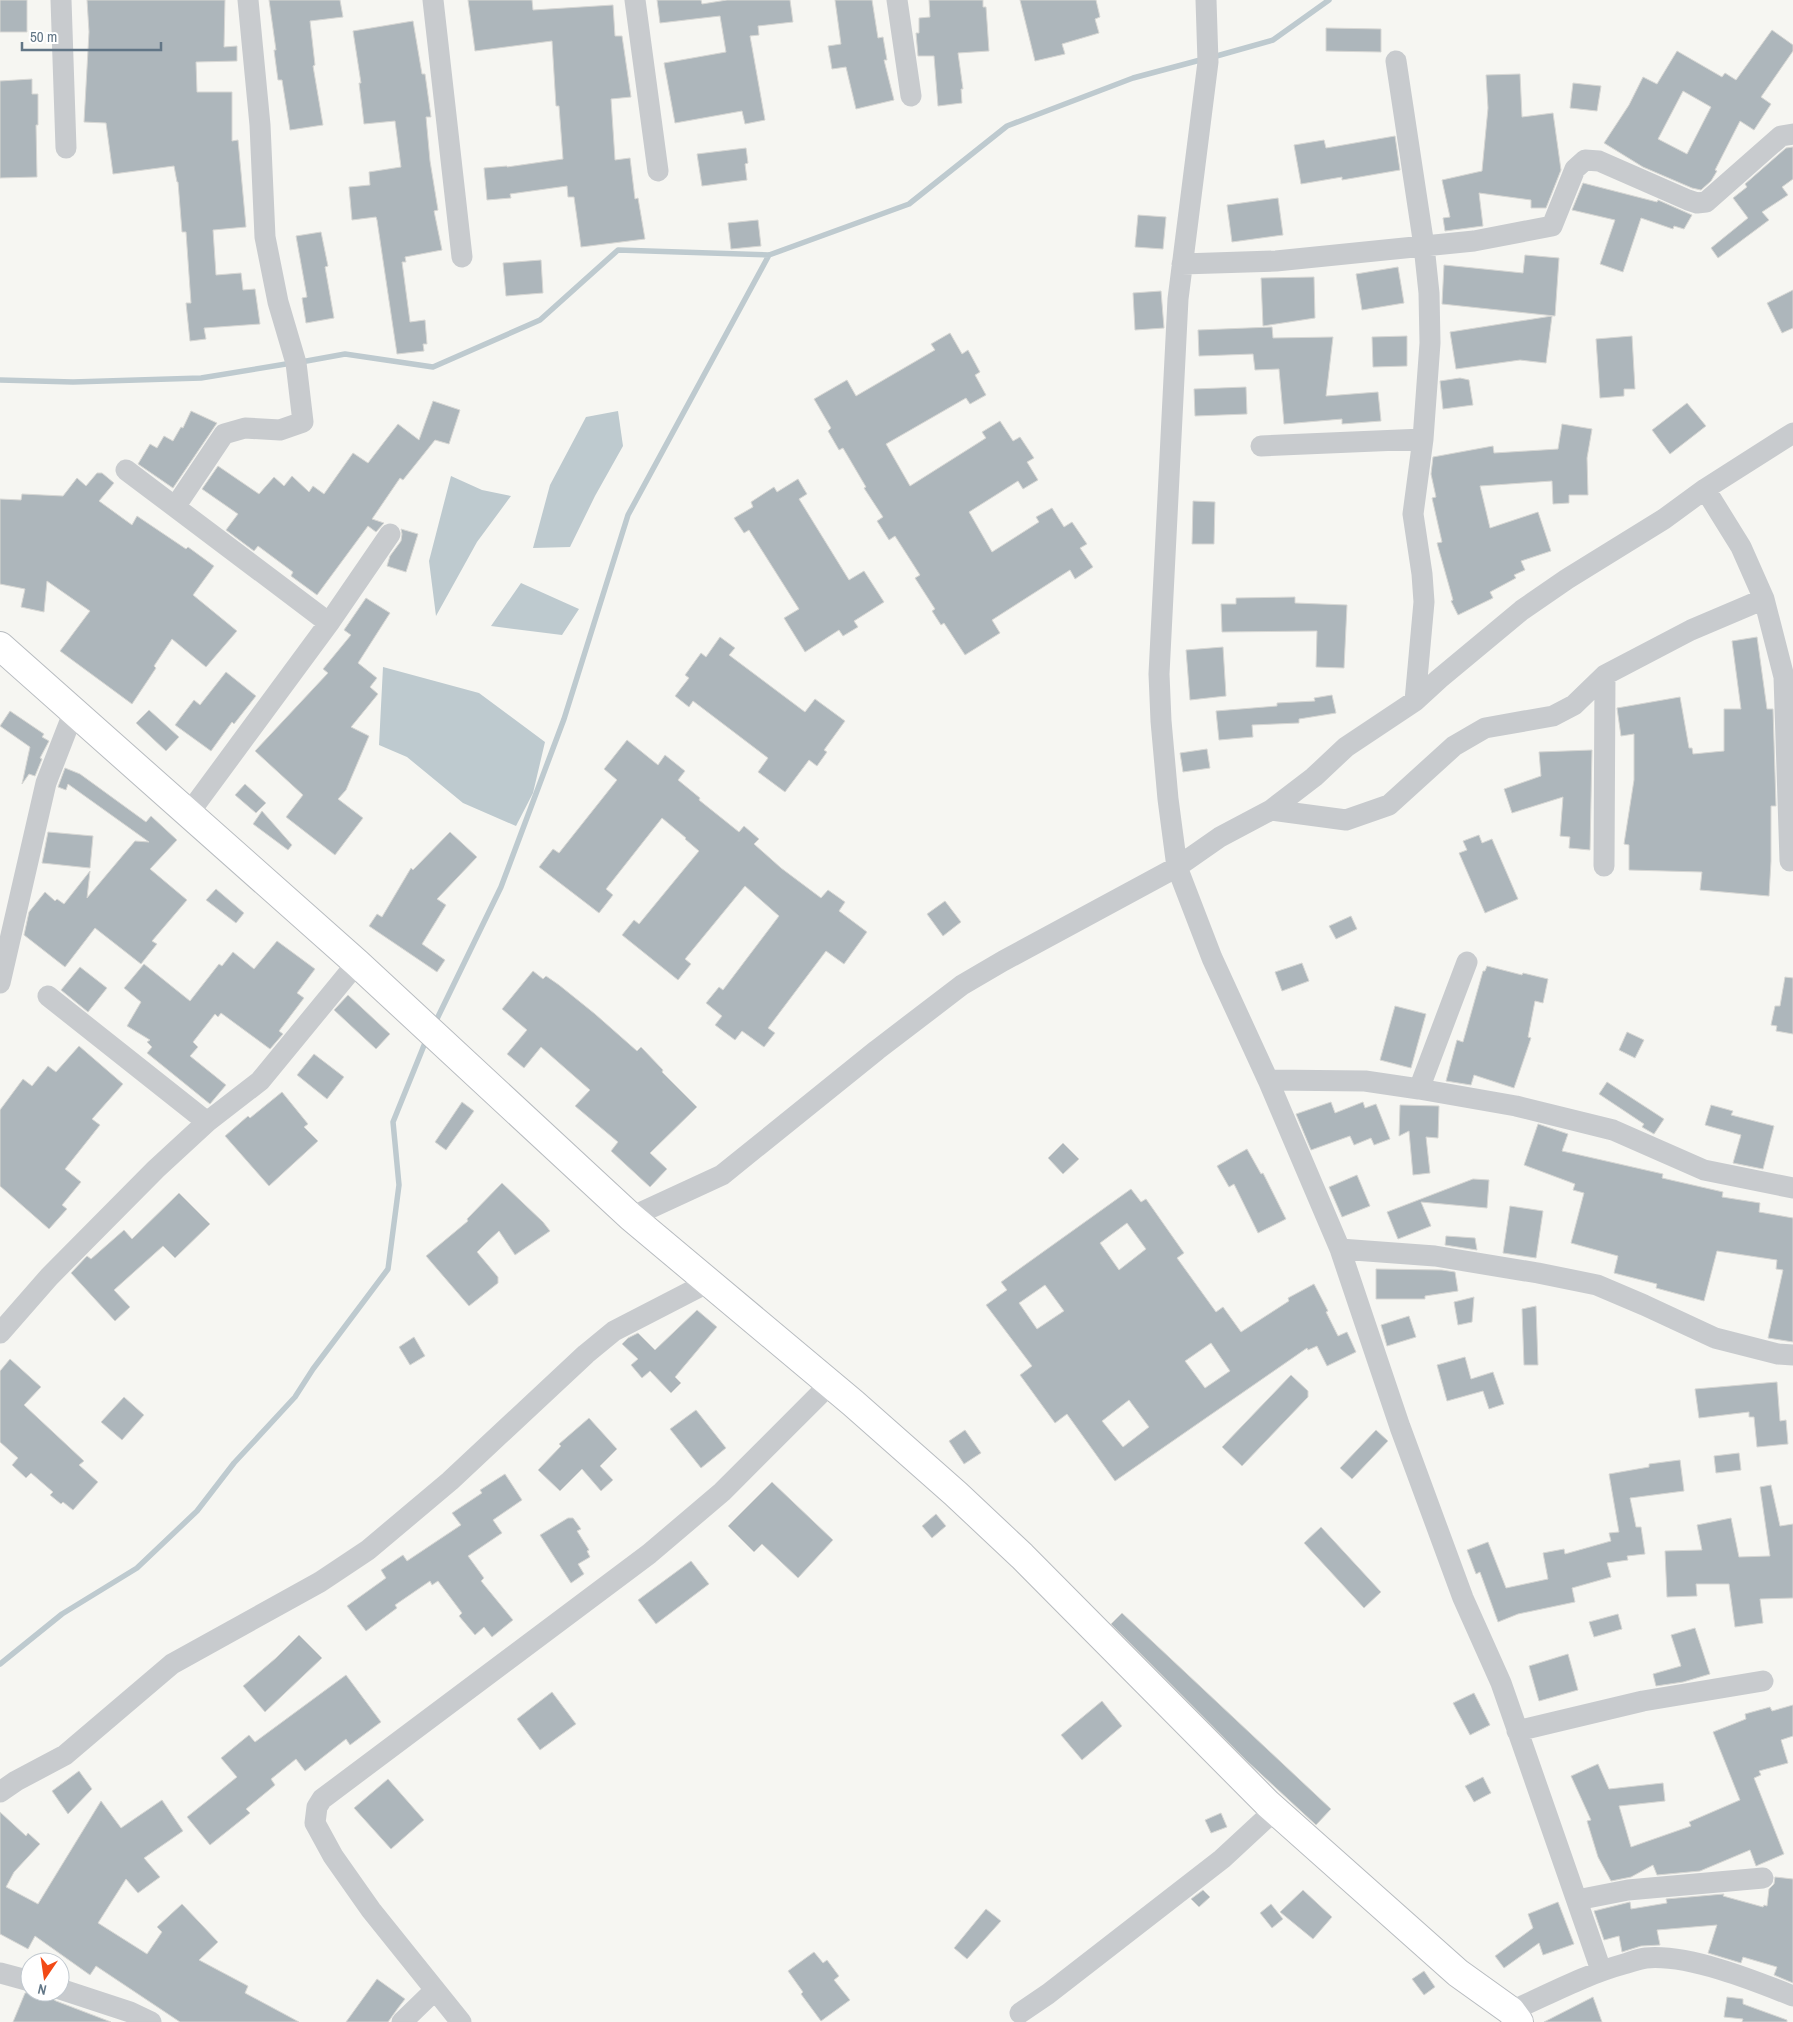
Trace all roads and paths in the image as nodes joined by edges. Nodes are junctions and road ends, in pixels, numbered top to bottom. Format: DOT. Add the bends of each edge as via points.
graph roads {
  1 [pos="61,0"];
  2 [pos="248,0"];
  3 [pos="432,0"];
  4 [pos="635,0"];
  5 [pos="897,0"];
  6 [pos="1206,6"];
  7 [pos="1396,61"];
  8 [pos="911,96"];
  9 [pos="1793,134"];
  10 [pos="66,148"];
  11 [pos="658,171"];
  12 [pos="1424,246"];
  13 [pos="462,257"];
  14 [pos="1182,264"];
  15 [pos="1793,433"];
  16 [pos="1423,439"];
  17 [pos="1261,446"];
  18 [pos="126,470"];
  19 [pos="1705,489"];
  20 [pos="175,507"];
  21 [pos="390,534"];
  22 [pos="1764,599"];
  23 [pos="329,623"];
  24 [pos="0,646"];
  25 [pos="1605,675"];
  26 [pos="1416,701"];
  27 [pos="74,711"];
  28 [pos="1271,810"];
  29 [pos="189,813"];
  30 [pos="1790,861"];
  31 [pos="1604,866"];
  32 [pos="1177,867"];
  33 [pos="6,934"];
  34 [pos="1467,962"];
  35 [pos="357,963"];
  36 [pos="0,983"];
  37 [pos="48,996"];
  38 [pos="1268,1080"];
  39 [pos="1419,1089"];
  40 [pos="207,1122"];
  41 [pos="1793,1188"];
  42 [pos="632,1217"];
  43 [pos="1340,1249"];
  44 [pos="709,1282"];
  45 [pos="0,1333"];
  46 [pos="1793,1355"];
  47 [pos="830,1384"];
  48 [pos="1763,1681"];
  49 [pos="1517,1731"];
  50 [pos="0,1792"];
  51 [pos="1275,1810"];
  52 [pos="1763,1878"];
  53 [pos="1576,1900"];
  54 [pos="1601,1970"];
  55 [pos="0,1973"];
  56 [pos="20,1978"];
  57 [pos="434,1991"];
  58 [pos="70,1992"];
  59 [pos="1793,1996"];
  60 [pos="1020,2013"];
  61 [pos="1515,2017"];
  62 [pos="151,2022"];
  63 [pos="402,2022"];
  64 [pos="460,2022"];
  1 -- 10 [label="street"];
  2 -- 20 [label="street" via="260,125 265,237 278,302 296,363 303,422 280,430 244,428 224,434"];
  3 -- 13 [label="street"];
  4 -- 11 [label="street"];
  5 -- 8 [label="street"];
  6 -- 14 [label="street" via="1208,52 1203,110"];
  7 -- 12 [label="street"];
  9 -- 12 [label="street" via="1781,136 1706,202 1688,200 1598,161 1585,160 1575,169 1552,226 1474,242"];
  12 -- 14 [label="street" via="1276,261"];
  12 -- 16 [label="street" via="1430,343"];
  14 -- 32 [label="street" via="1159,674"];
  15 -- 19 [label="street"];
  16 -- 17 [label="street"];
  16 -- 26 [label="street" via="1413,514 1424,602"];
  18 -- 20 [label="street"];
  19 -- 22 [label="street" via="1741,546"];
  19 -- 26 [label="street" via="1522,610"];
  20 -- 23 [label="street"];
  21 -- 23 [label="street"];
  22 -- 25 [label="street" via="1691,630"];
  22 -- 30 [label="street" via="1784,678"];
  23 -- 29 [label="street"];
  24 -- 27 [label="main road"];
  25 -- 28 [label="street" via="1574,705 1558,714 1485,728 1454,746 1389,804 1346,820"];
  25 -- 31 [label="street"];
  26 -- 28 [label="street" via="1346,746 1314,778"];
  27 -- 29 [label="main road"];
  27 -- 33 [label="street" via="46,783"];
  28 -- 32 [label="street" via="1220,837"];
  29 -- 35 [label="main road"];
  32 -- 38 [label="street" via="1212,958"];
  32 -- 42 [label="street" via="962,985 722,1175"];
  33 -- 36 [label="street"];
  34 -- 39 [label="street"];
  35 -- 40 [label="street" via="260,1081"];
  35 -- 42 [label="main road"];
  37 -- 40 [label="street"];
  38 -- 39 [label="street" via="1365,1082"];
  38 -- 43 [label="street"];
  39 -- 41 [label="street" via="1516,1106 1613,1130 1704,1170"];
  40 -- 45 [label="street" via="55,1270"];
  42 -- 44 [label="main road"];
  43 -- 46 [label="street" via="1435,1256 1597,1285 1715,1338"];
  43 -- 49 [label="street" via="1462,1598 1501,1683"];
  44 -- 47 [label="main road"];
  44 -- 50 [label="street" via="614,1330 450,1481 368,1550 320,1582 172,1664 65,1755 16,1780"];
  47 -- 51 [label="main road" via="1015,1550"];
  47 -- 57 [label="street" via="722,1492 649,1554 322,1799 315,1823 333,1856"];
  48 -- 49 [label="street" via="1643,1701"];
  49 -- 53 [label="street"];
  51 -- 60 [label="street" via="1222,1859"];
  51 -- 61 [label="main road" via="1458,1973"];
  52 -- 53 [label="street" via="1628,1890"];
  53 -- 54 [label="street"];
  54 -- 59 [label="street" via="1644,1958 1692,1961"];
  54 -- 61 [label="street"];
  55 -- 56 [label="street"];
  57 -- 63 [label="street"];
  57 -- 64 [label="street"];
  58 -- 62 [label="street"];
}
